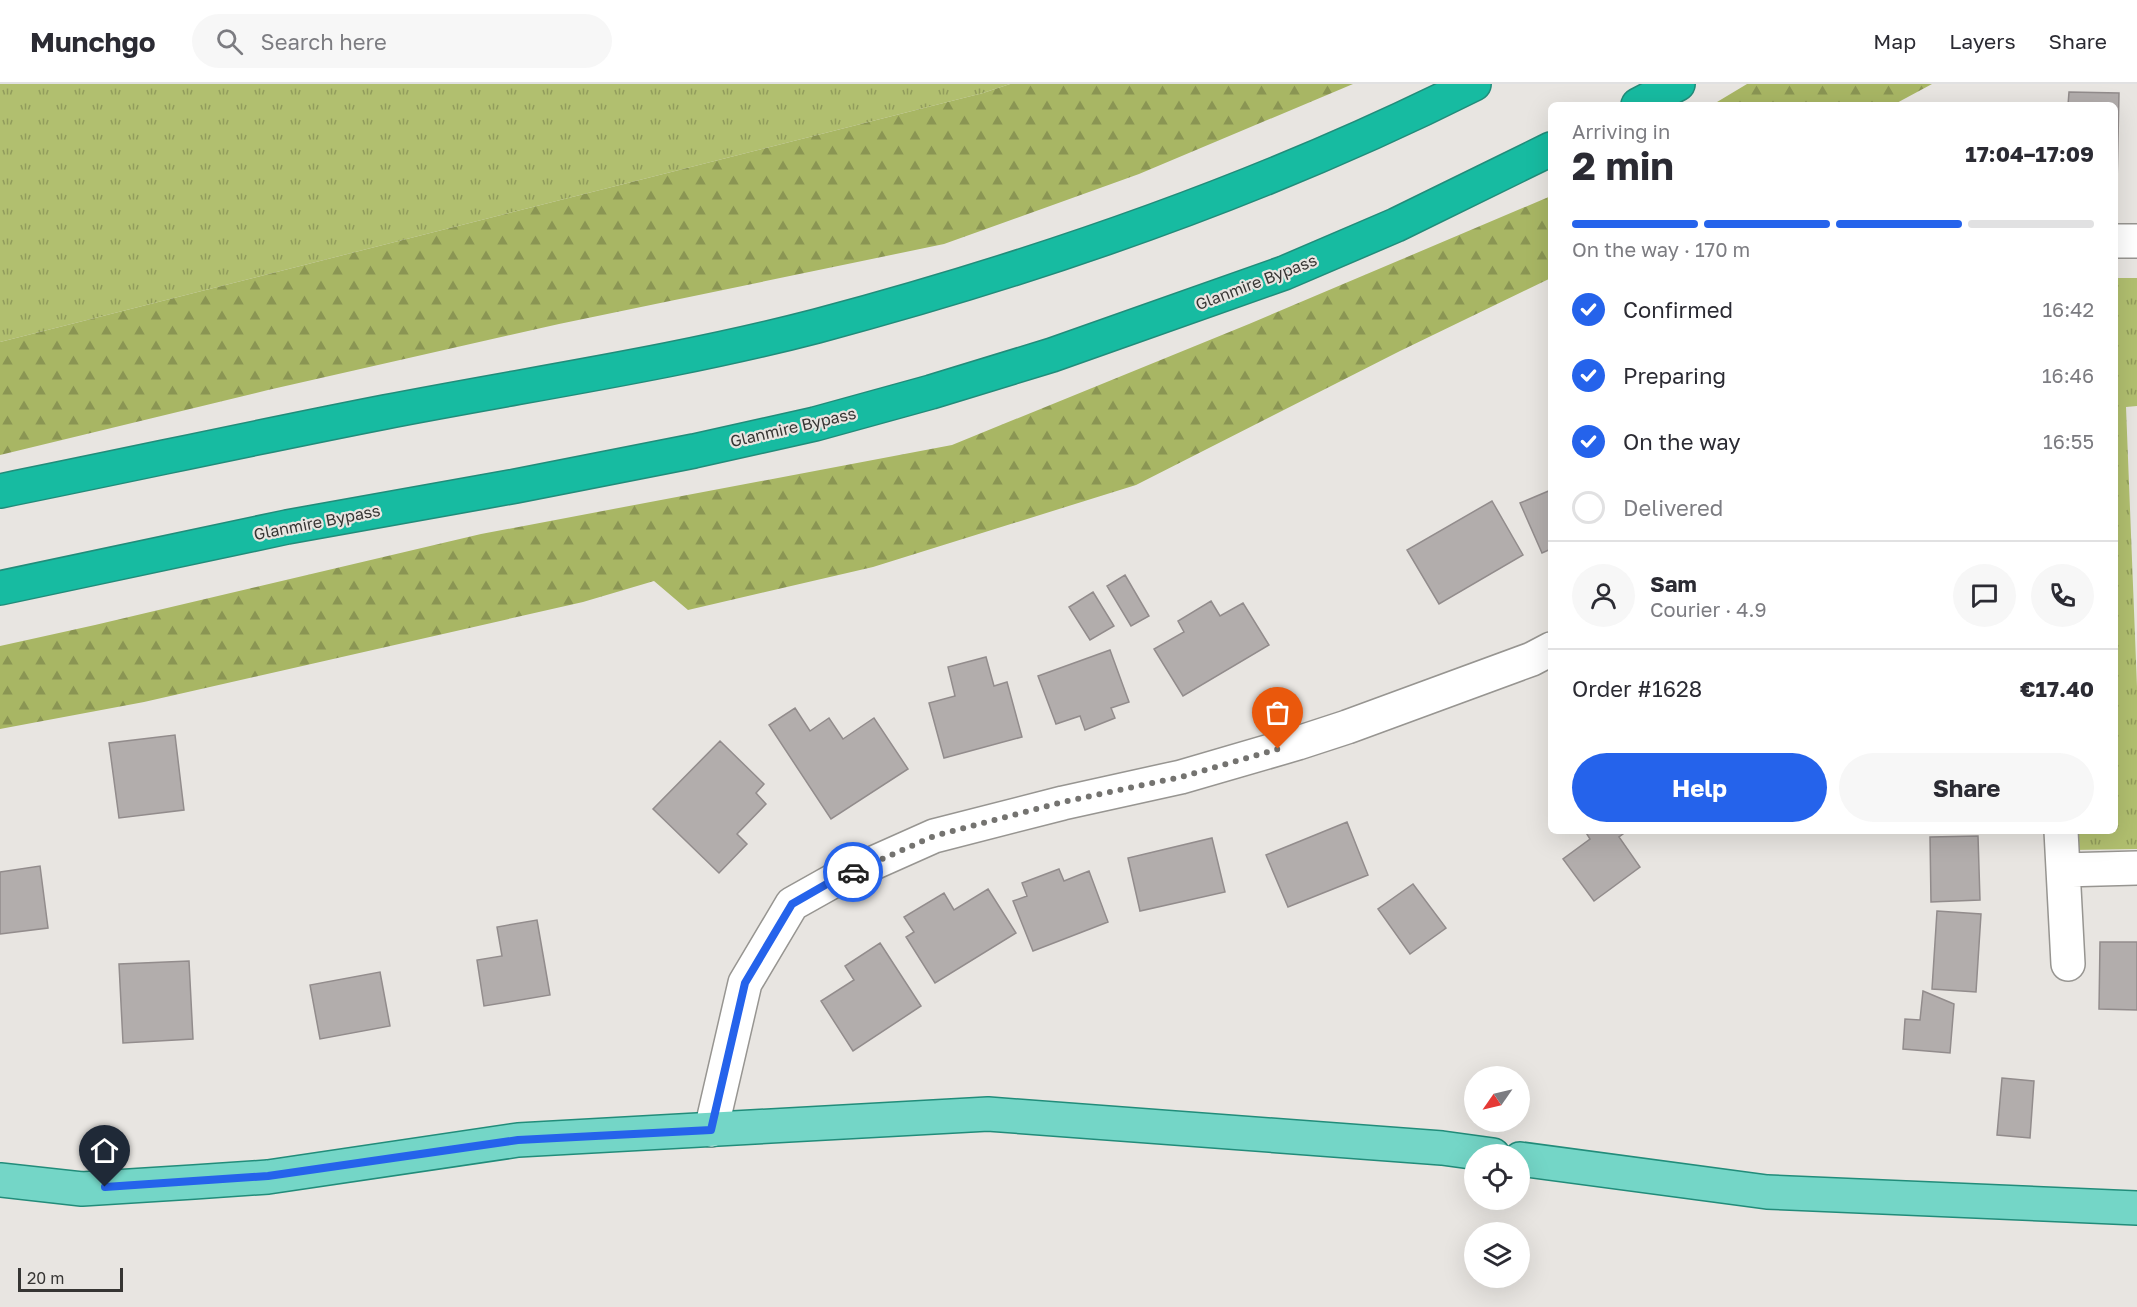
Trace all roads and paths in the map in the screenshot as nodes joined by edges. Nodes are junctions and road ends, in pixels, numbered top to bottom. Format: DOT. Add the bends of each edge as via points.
graph roads {
  1 [pos="1474,84"];
  2 [pos="1678,84"];
  3 [pos="1644,102"];
  4 [pos="1548,150"];
  5 [pos="2118,241"];
  6 [pos="2137,242"];
  7 [pos="0,491"];
  8 [pos="0,588"];
  9 [pos="1548,650"];
  10 [pos="2061,834"];
  11 [pos="2137,868"];
  12 [pos="2063,870"];
  13 [pos="2068,964"];
  14 [pos="711,1130"];
  15 [pos="1464,1151"];
  16 [pos="1530,1160"];
  17 [pos="0,1180"];
  18 [pos="2137,1208"];
  1 -- 7 [label="highway" via="1286,170 1154,222 976,280 815,326 635,367 393,410"];
  2 -- 3 [label="highway"];
  4 -- 8 [label="highway, Glanmire Bypass" via="1396,225 1284,273 1052,355 868,410 693,451 288,527"];
  5 -- 6 [label="street"];
  9 -- 14 [label="street" via="1298,743 1181,777 1063,802 934,836 802,898 792,904 745,983"];
  10 -- 12 [label="street"];
  11 -- 12 [label="street"];
  12 -- 13 [label="street"];
  14 -- 15 [label="main road" via="988,1114"];
  14 -- 17 [label="main road" via="518,1140 258,1177 82,1189"];
  16 -- 18 [label="main road" via="1767,1192"];
}
